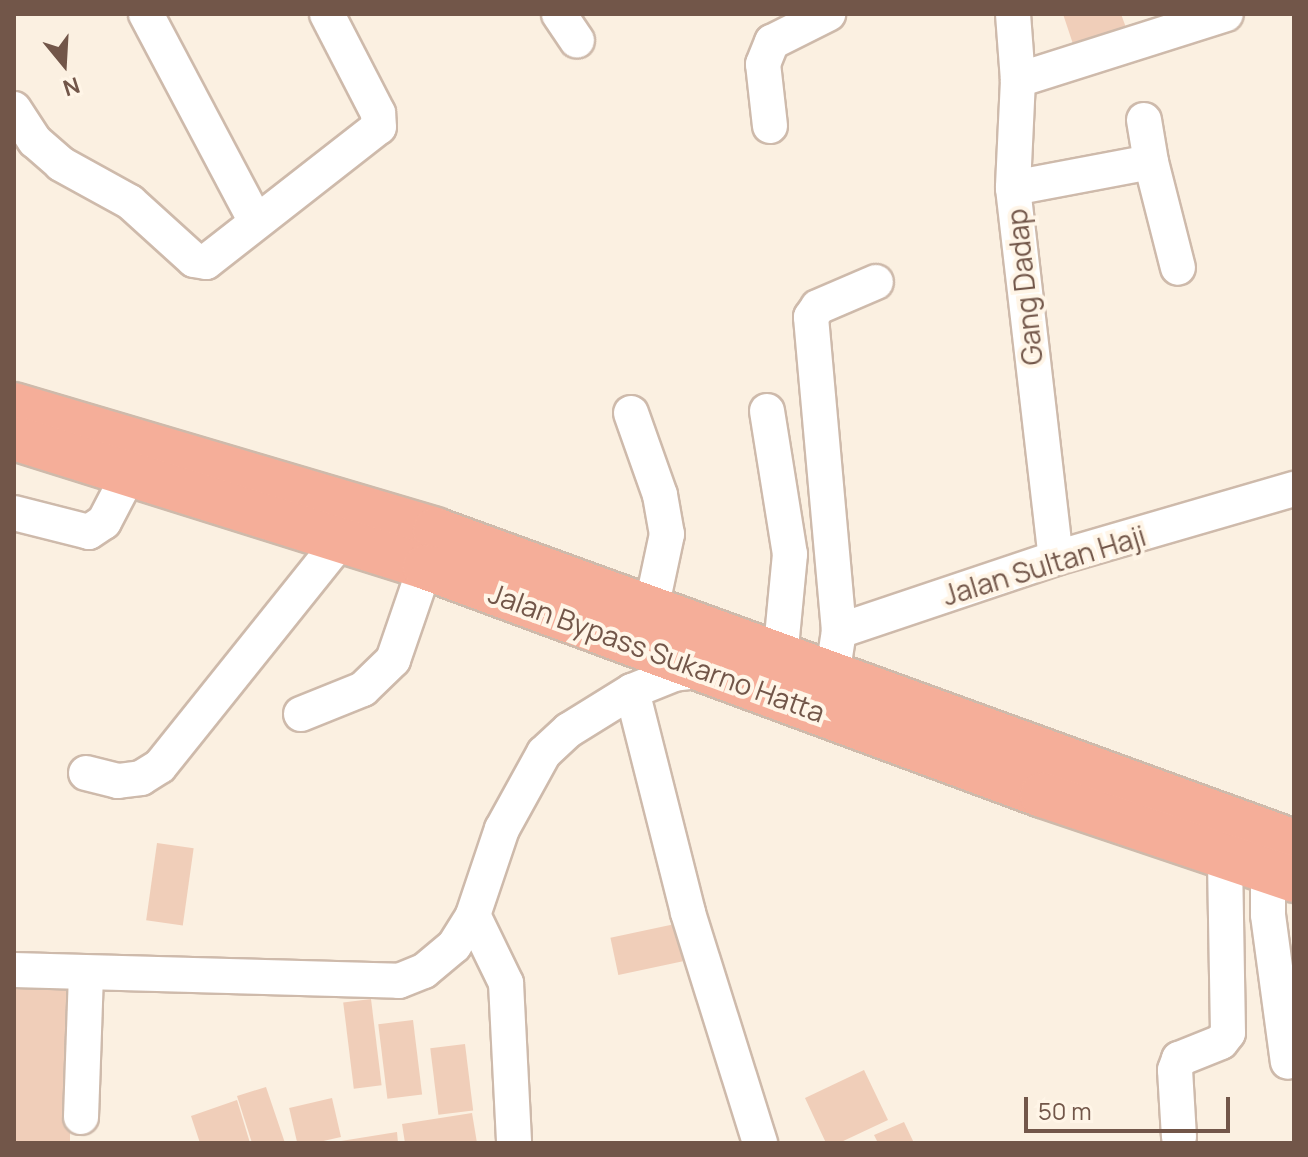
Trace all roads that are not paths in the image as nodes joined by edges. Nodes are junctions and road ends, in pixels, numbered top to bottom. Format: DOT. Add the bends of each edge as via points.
graph roads {
  1 [pos="146,14"];
  2 [pos="327,14"];
  3 [pos="828,14"];
  4 [pos="1013,14"];
  5 [pos="1226,14"];
  6 [pos="1018,80"];
  7 [pos="14,109"];
  8 [pos="1144,120"];
  9 [pos="770,126"];
  10 [pos="1151,162"];
  11 [pos="1013,188"];
  12 [pos="255,220"];
  13 [pos="1178,268"];
  14 [pos="876,282"];
  15 [pos="14,405"];
  16 [pos="767,411"];
  17 [pos="631,413"];
  18 [pos="14,438"];
  19 [pos="130,472"];
  20 [pos="1293,492"];
  21 [pos="14,513"];
  22 [pos="341,540"];
  23 [pos="1056,558"];
  24 [pos="425,567"];
  25 [pos="651,609"];
  26 [pos="839,631"];
  27 [pos="780,657"];
  28 [pos="706,670"];
  29 [pos="832,676"];
  30 [pos="632,691"];
  31 [pos="301,714"];
  32 [pos="86,773"];
  33 [pos="1228,840"];
  34 [pos="1285,865"];
  35 [pos="473,915"];
  36 [pos="14,970"];
  37 [pos="86,975"];
  38 [pos="1288,1062"];
  39 [pos="81,1117"];
  40 [pos="1179,1137"];
  41 [pos="514,1143"];
  42 [pos="760,1143"];
  1 -- 12 [label="street"];
  2 -- 12 [label="street" via="381,123"];
  3 -- 9 [label="street" via="772,42 763,64"];
  4 -- 6 [label="street, Gang Dadap"];
  5 -- 6 [label="street"];
  6 -- 11 [label="street, Gang Dadap"];
  7 -- 12 [label="street" via="35,141 61,164 154,219 194,260 206,262 223,251"];
  8 -- 10 [label="street"];
  10 -- 11 [label="street"];
  10 -- 13 [label="street"];
  11 -- 23 [label="street, Gang Dadap"];
  14 -- 26 [label="street" via="818,307 811,317"];
  15 -- 25 [label="highway, Jalan Bypass Sukarno Hatta" via="435,530"];
  16 -- 27 [label="street" via="790,554"];
  17 -- 25 [label="street" via="660,495 667,534"];
  18 -- 19 [label="highway, Jalan Bypass Sukarno Hatta"];
  19 -- 21 [label="street" via="104,522 89,532"];
  19 -- 22 [label="highway, Jalan Bypass Sukarno Hatta"];
  20 -- 23 [label="street, Jalan Sultan Haji"];
  22 -- 24 [label="highway, Jalan Bypass Sukarno Hatta"];
  22 -- 32 [label="street" via="160,766 141,778 118,781"];
  23 -- 26 [label="street, Jalan Sultan Haji"];
  24 -- 28 [label="highway, Jalan Bypass Sukarno Hatta"];
  24 -- 31 [label="street" via="393,660 363,689"];
  25 -- 27 [label="highway, Jalan Bypass Sukarno Hatta"];
  26 -- 29 [label="street"];
  27 -- 29 [label="highway, Jalan Bypass Sukarno Hatta"];
  28 -- 30 [label="street" via="674,674"];
  28 -- 33 [label="highway, Jalan Bypass Sukarno Hatta"];
  29 -- 33 [label="highway, Jalan Bypass Sukarno Hatta"];
  30 -- 35 [label="street" via="569,730 537,762 502,829"];
  30 -- 42 [label="street" via="688,913"];
  33 -- 34 [label="highway, Jalan Bypass Sukarno Hatta"];
  33 -- 40 [label="street" via="1228,1033 1221,1042 1179,1059"];
  34 -- 38 [label="street" via="1268,915"];
  35 -- 37 [label="street" via="435,965 399,981"];
  35 -- 41 [label="street" via="506,983"];
  36 -- 37 [label="street"];
  37 -- 39 [label="street"];
}
